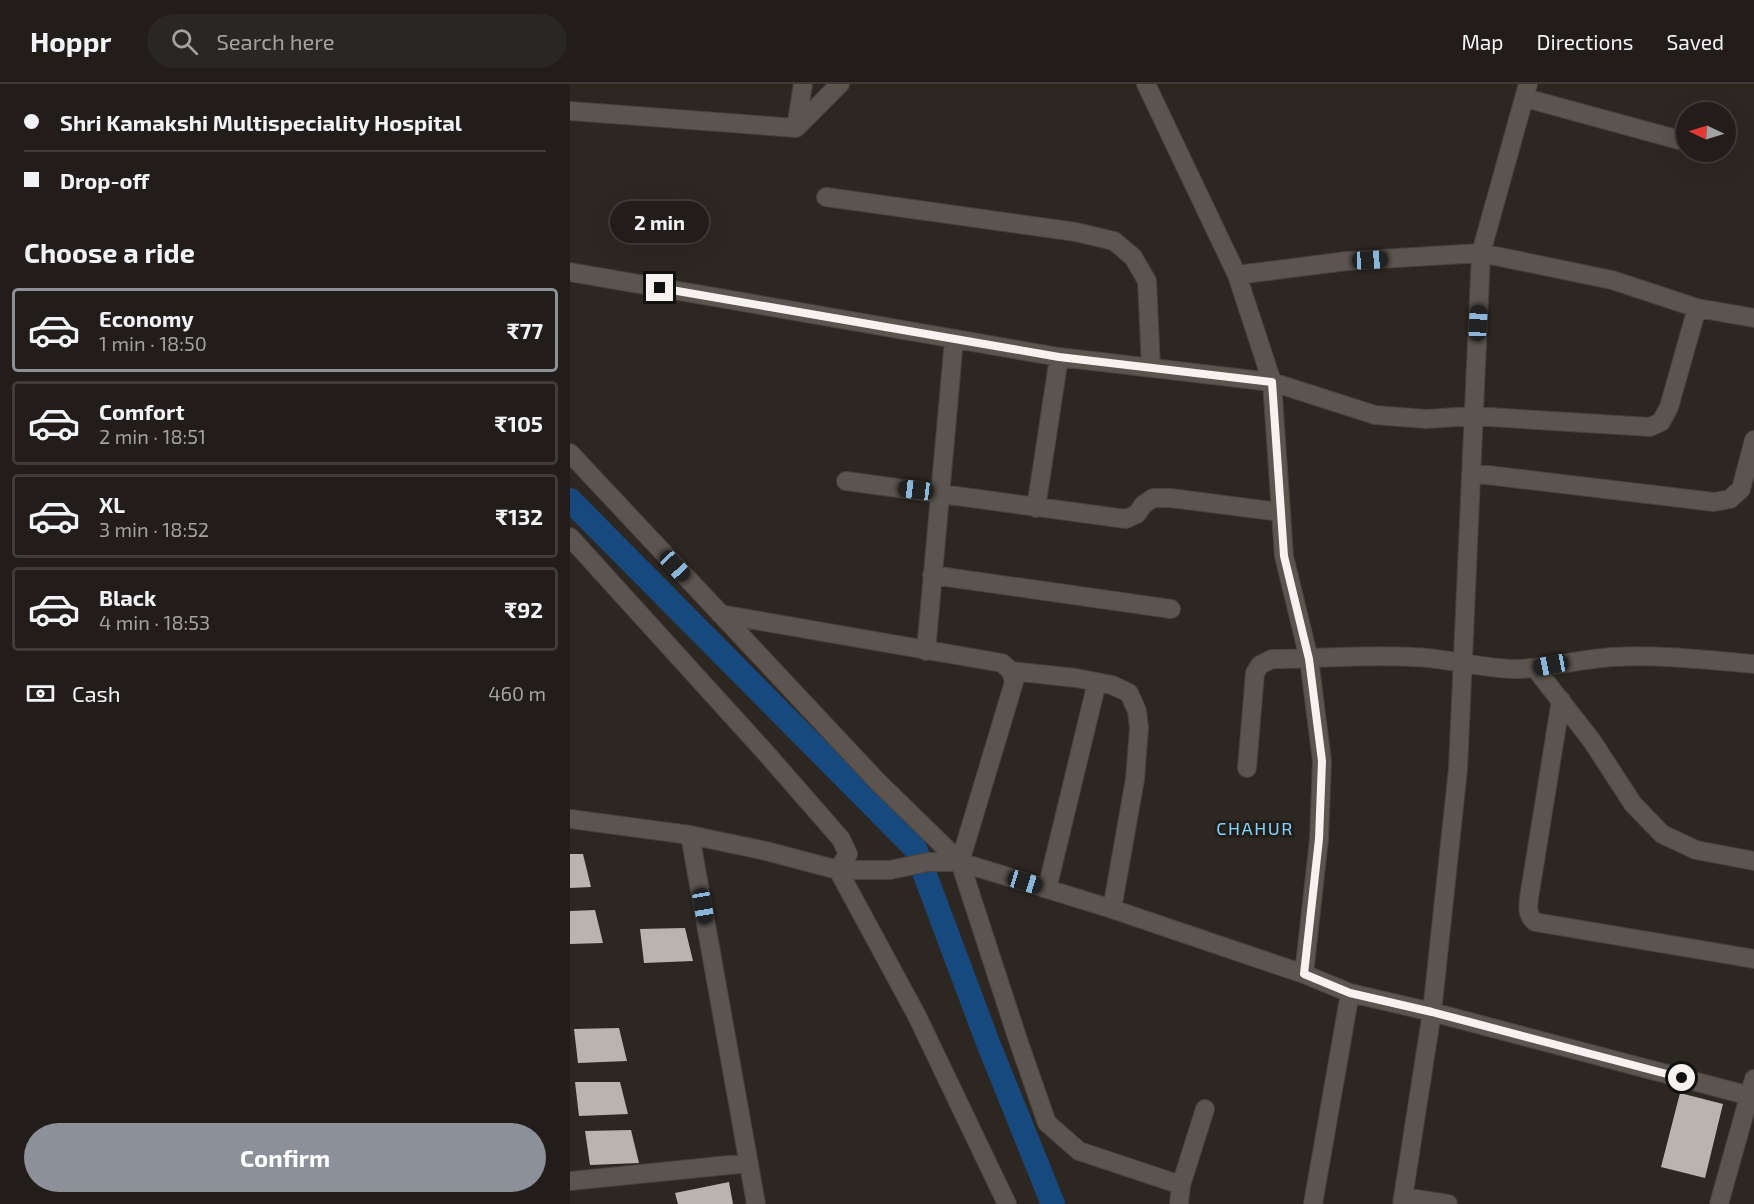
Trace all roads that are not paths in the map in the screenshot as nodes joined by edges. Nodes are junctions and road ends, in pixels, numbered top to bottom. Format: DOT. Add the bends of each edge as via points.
graph roads {
  1 [pos="803,84"];
  2 [pos="840,84"];
  3 [pos="1146,84"];
  4 [pos="1526,91"];
  5 [pos="570,111"];
  6 [pos="796,128"];
  7 [pos="1676,139"];
  8 [pos="826,197"];
  9 [pos="1481,253"];
  10 [pos="570,272"];
  11 [pos="1237,275"];
  12 [pos="1697,308"];
  13 [pos="1754,318"];
  14 [pos="954,340"];
  15 [pos="1059,357"];
  16 [pos="1151,367"];
  17 [pos="1272,382"];
  18 [pos="1473,416"];
  19 [pos="1754,440"];
  20 [pos="570,453"];
  21 [pos="1471,472"];
  22 [pos="846,481"];
  23 [pos="939,493"];
  24 [pos="1036,507"];
  25 [pos="1280,512"];
  26 [pos="570,537"];
  27 [pos="932,574"];
  28 [pos="1171,609"];
  29 [pos="720,614"];
  30 [pos="926,651"];
  31 [pos="1309,659"];
  32 [pos="1462,664"];
  33 [pos="1754,664"];
  34 [pos="1535,668"];
  35 [pos="1011,671"];
  36 [pos="1097,682"];
  37 [pos="1562,700"];
  38 [pos="1246,768"];
  39 [pos="570,819"];
  40 [pos="690,836"];
  41 [pos="1754,861"];
  42 [pos="960,862"];
  43 [pos="838,870"];
  44 [pos="1047,889"];
  45 [pos="1112,909"];
  46 [pos="1754,959"];
  47 [pos="1304,974"];
  48 [pos="1350,993"];
  49 [pos="1432,1012"];
  50 [pos="1752,1088"];
  51 [pos="1205,1109"];
  52 [pos="749,1163"];
  53 [pos="570,1181"];
  54 [pos="1181,1185"];
  55 [pos="1402,1200"];
  56 [pos="756,1204"];
  57 [pos="1007,1204"];
  58 [pos="1179,1204"];
  59 [pos="1313,1204"];
  60 [pos="1448,1204"];
  61 [pos="1719,1204"];
  1 -- 6 [label="street"];
  2 -- 6 [label="street"];
  3 -- 11 [label="street"];
  4 -- 7 [label="street"];
  4 -- 9 [label="street"];
  5 -- 6 [label="street"];
  8 -- 16 [label="street" via="1076,232 1114,241 1133,257 1147,281"];
  9 -- 11 [label="street" via="1347,261"];
  9 -- 12 [label="street" via="1611,280"];
  9 -- 18 [label="street"];
  10 -- 14 [label="street"];
  11 -- 17 [label="street"];
  12 -- 13 [label="street"];
  12 -- 18 [label="street" via="1669,407 1661,422 1650,427"];
  14 -- 15 [label="street"];
  14 -- 23 [label="street"];
  15 -- 16 [label="street"];
  15 -- 24 [label="street"];
  16 -- 17 [label="street"];
  17 -- 18 [label="street" via="1375,415 1426,419"];
  17 -- 25 [label="street"];
  18 -- 21 [label="street"];
  19 -- 21 [label="street" via="1741,489 1730,500 1714,502"];
  20 -- 29 [label="street"];
  21 -- 32 [label="street"];
  22 -- 23 [label="street"];
  23 -- 24 [label="street"];
  23 -- 27 [label="street"];
  24 -- 25 [label="street" via="1126,519 1154,498 1170,498"];
  25 -- 31 [label="street" via="1284,556"];
  26 -- 43 [label="street" via="841,839 848,854"];
  27 -- 28 [label="street"];
  27 -- 30 [label="street"];
  29 -- 30 [label="street"];
  29 -- 42 [label="street" via="878,782"];
  30 -- 35 [label="street" via="1002,663"];
  31 -- 32 [label="street" via="1416,657"];
  31 -- 38 [label="street" via="1272,659 1260,665 1255,674"];
  31 -- 47 [label="street" via="1322,761 1319,839"];
  32 -- 34 [label="street"];
  32 -- 49 [label="street" via="1458,769"];
  33 -- 34 [label="street" via="1614,657"];
  34 -- 37 [label="street"];
  35 -- 36 [label="street"];
  35 -- 42 [label="street" via="1014,682"];
  36 -- 44 [label="street"];
  36 -- 45 [label="street" via="1129,693 1139,728 1135,779"];
  37 -- 41 [label="street" via="1633,804 1662,834 1696,850"];
  37 -- 46 [label="street" via="1529,898 1530,918 1535,922"];
  39 -- 40 [label="street"];
  40 -- 43 [label="street"];
  40 -- 52 [label="street"];
  42 -- 43 [label="street" via="928,862 890,870"];
  42 -- 44 [label="street"];
  42 -- 54 [label="street" via="1047,1123 1079,1151"];
  43 -- 57 [label="street" via="917,1016"];
  44 -- 45 [label="street"];
  45 -- 47 [label="street"];
  47 -- 48 [label="street"];
  48 -- 49 [label="street"];
  48 -- 59 [label="street"];
  49 -- 50 [label="street"];
  49 -- 55 [label="street"];
  50 -- 61 [label="street"];
  51 -- 54 [label="street"];
  52 -- 53 [label="street"];
  52 -- 56 [label="street"];
  54 -- 58 [label="street"];
  55 -- 60 [label="street"];
}
